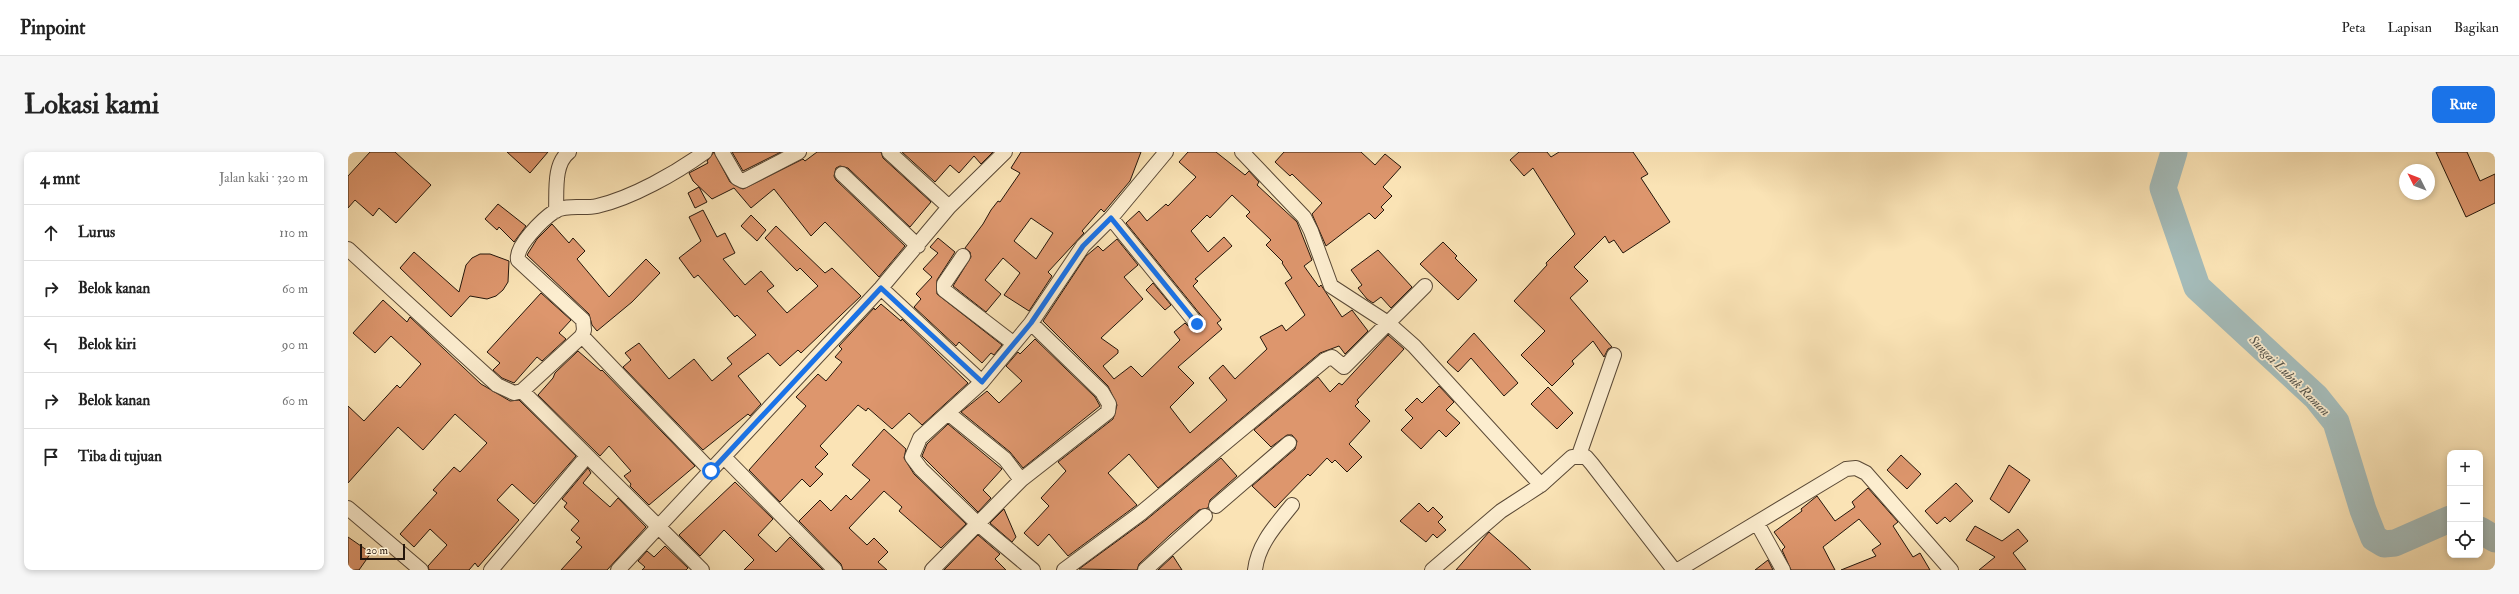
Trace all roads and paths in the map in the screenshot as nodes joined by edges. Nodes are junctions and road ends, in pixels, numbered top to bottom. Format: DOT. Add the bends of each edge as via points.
graph roads {
  1 [pos="569,152"];
  2 [pos="705,152"];
  3 [pos="722,152"];
  4 [pos="799,152"];
  5 [pos="890,152"];
  6 [pos="1166,152"];
  7 [pos="1242,152"];
  8 [pos="1003,153"];
  9 [pos="842,174"];
  10 [pos="949,207"];
  11 [pos="556,210"];
  12 [pos="1111,218"];
  13 [pos="918,246"];
  14 [pos="348,249"];
  15 [pos="963,256"];
  16 [pos="1425,286"];
  17 [pos="881,288"];
  18 [pos="1031,323"];
  19 [pos="1388,323"];
  20 [pos="1197,324"];
  21 [pos="582,336"];
  22 [pos="1013,342"];
  23 [pos="1614,355"];
  24 [pos="982,382"];
  25 [pos="522,391"];
  26 [pos="948,413"];
  27 [pos="1289,443"];
  28 [pos="1579,455"];
  29 [pos="587,456"];
  30 [pos="724,457"];
  31 [pos="711,471"];
  32 [pos="1021,480"];
  33 [pos="1541,485"];
  34 [pos="1292,505"];
  35 [pos="1216,506"];
  36 [pos="348,508"];
  37 [pos="1205,516"];
  38 [pos="1757,523"];
  39 [pos="978,524"];
  40 [pos="658,527"];
  41 [pos="421,570"];
  42 [pos="490,570"];
  43 [pos="618,570"];
  44 [pos="702,570"];
  45 [pos="834,570"];
  46 [pos="932,570"];
  47 [pos="1033,570"];
  48 [pos="1064,570"];
  49 [pos="1145,570"];
  50 [pos="1255,570"];
  51 [pos="1432,570"];
  52 [pos="1674,570"];
  53 [pos="1678,570"];
  54 [pos="1783,570"];
  55 [pos="1951,570"];
  1 -- 11 [label="street" via="563,156 558,171"];
  2 -- 11 [label="street" via="686,166 623,197 596,206"];
  3 -- 4 [label="street" via="737,178 743,181"];
  5 -- 10 [label="street"];
  6 -- 12 [label="street"];
  7 -- 19 [label="street" via="1304,217 1312,231 1331,286"];
  8 -- 10 [label="street"];
  9 -- 13 [label="street"];
  10 -- 13 [label="street"];
  11 -- 21 [label="street" via="542,221 518,249 518,260 583,320"];
  12 -- 18 [label="street" via="1083,246"];
  12 -- 20 [label="street"];
  13 -- 17 [label="street"];
  14 -- 25 [label="street" via="497,385 514,393"];
  15 -- 22 [label="street" via="944,284 944,290"];
  16 -- 19 [label="street"];
  17 -- 24 [label="street"];
  17 -- 30 [label="street"];
  18 -- 22 [label="street"];
  18 -- 32 [label="street" via="1102,392 1108,399 1110,408 1107,413"];
  19 -- 33 [label="street" via="1434,366"];
  19 -- 48 [label="street" via="1344,367 1332,357 1325,360 1141,513"];
  21 -- 25 [label="street"];
  21 -- 31 [label="street"];
  22 -- 24 [label="street"];
  23 -- 28 [label="street"];
  24 -- 26 [label="street"];
  25 -- 29 [label="street"];
  26 -- 32 [label="street" via="1005,459"];
  26 -- 39 [label="street" via="920,438 912,456 921,469"];
  27 -- 35 [label="street"];
  28 -- 33 [label="street" via="1572,457"];
  28 -- 52 [label="street" via="1586,457 1592,464"];
  29 -- 40 [label="street"];
  29 -- 42 [label="street"];
  30 -- 31 [label="street"];
  30 -- 45 [label="street"];
  31 -- 40 [label="street"];
  32 -- 39 [label="street"];
  33 -- 51 [label="street" via="1501,511"];
  34 -- 50 [label="street" via="1271,530 1256,556"];
  36 -- 41 [label="street"];
  37 -- 49 [label="street"];
  38 -- 53 [label="street"];
  38 -- 54 [label="street"];
  38 -- 55 [label="street" via="1846,469 1856,468 1866,473 1881,489"];
  39 -- 46 [label="street"];
  39 -- 47 [label="street"];
  40 -- 43 [label="street"];
  40 -- 44 [label="street"];
}
